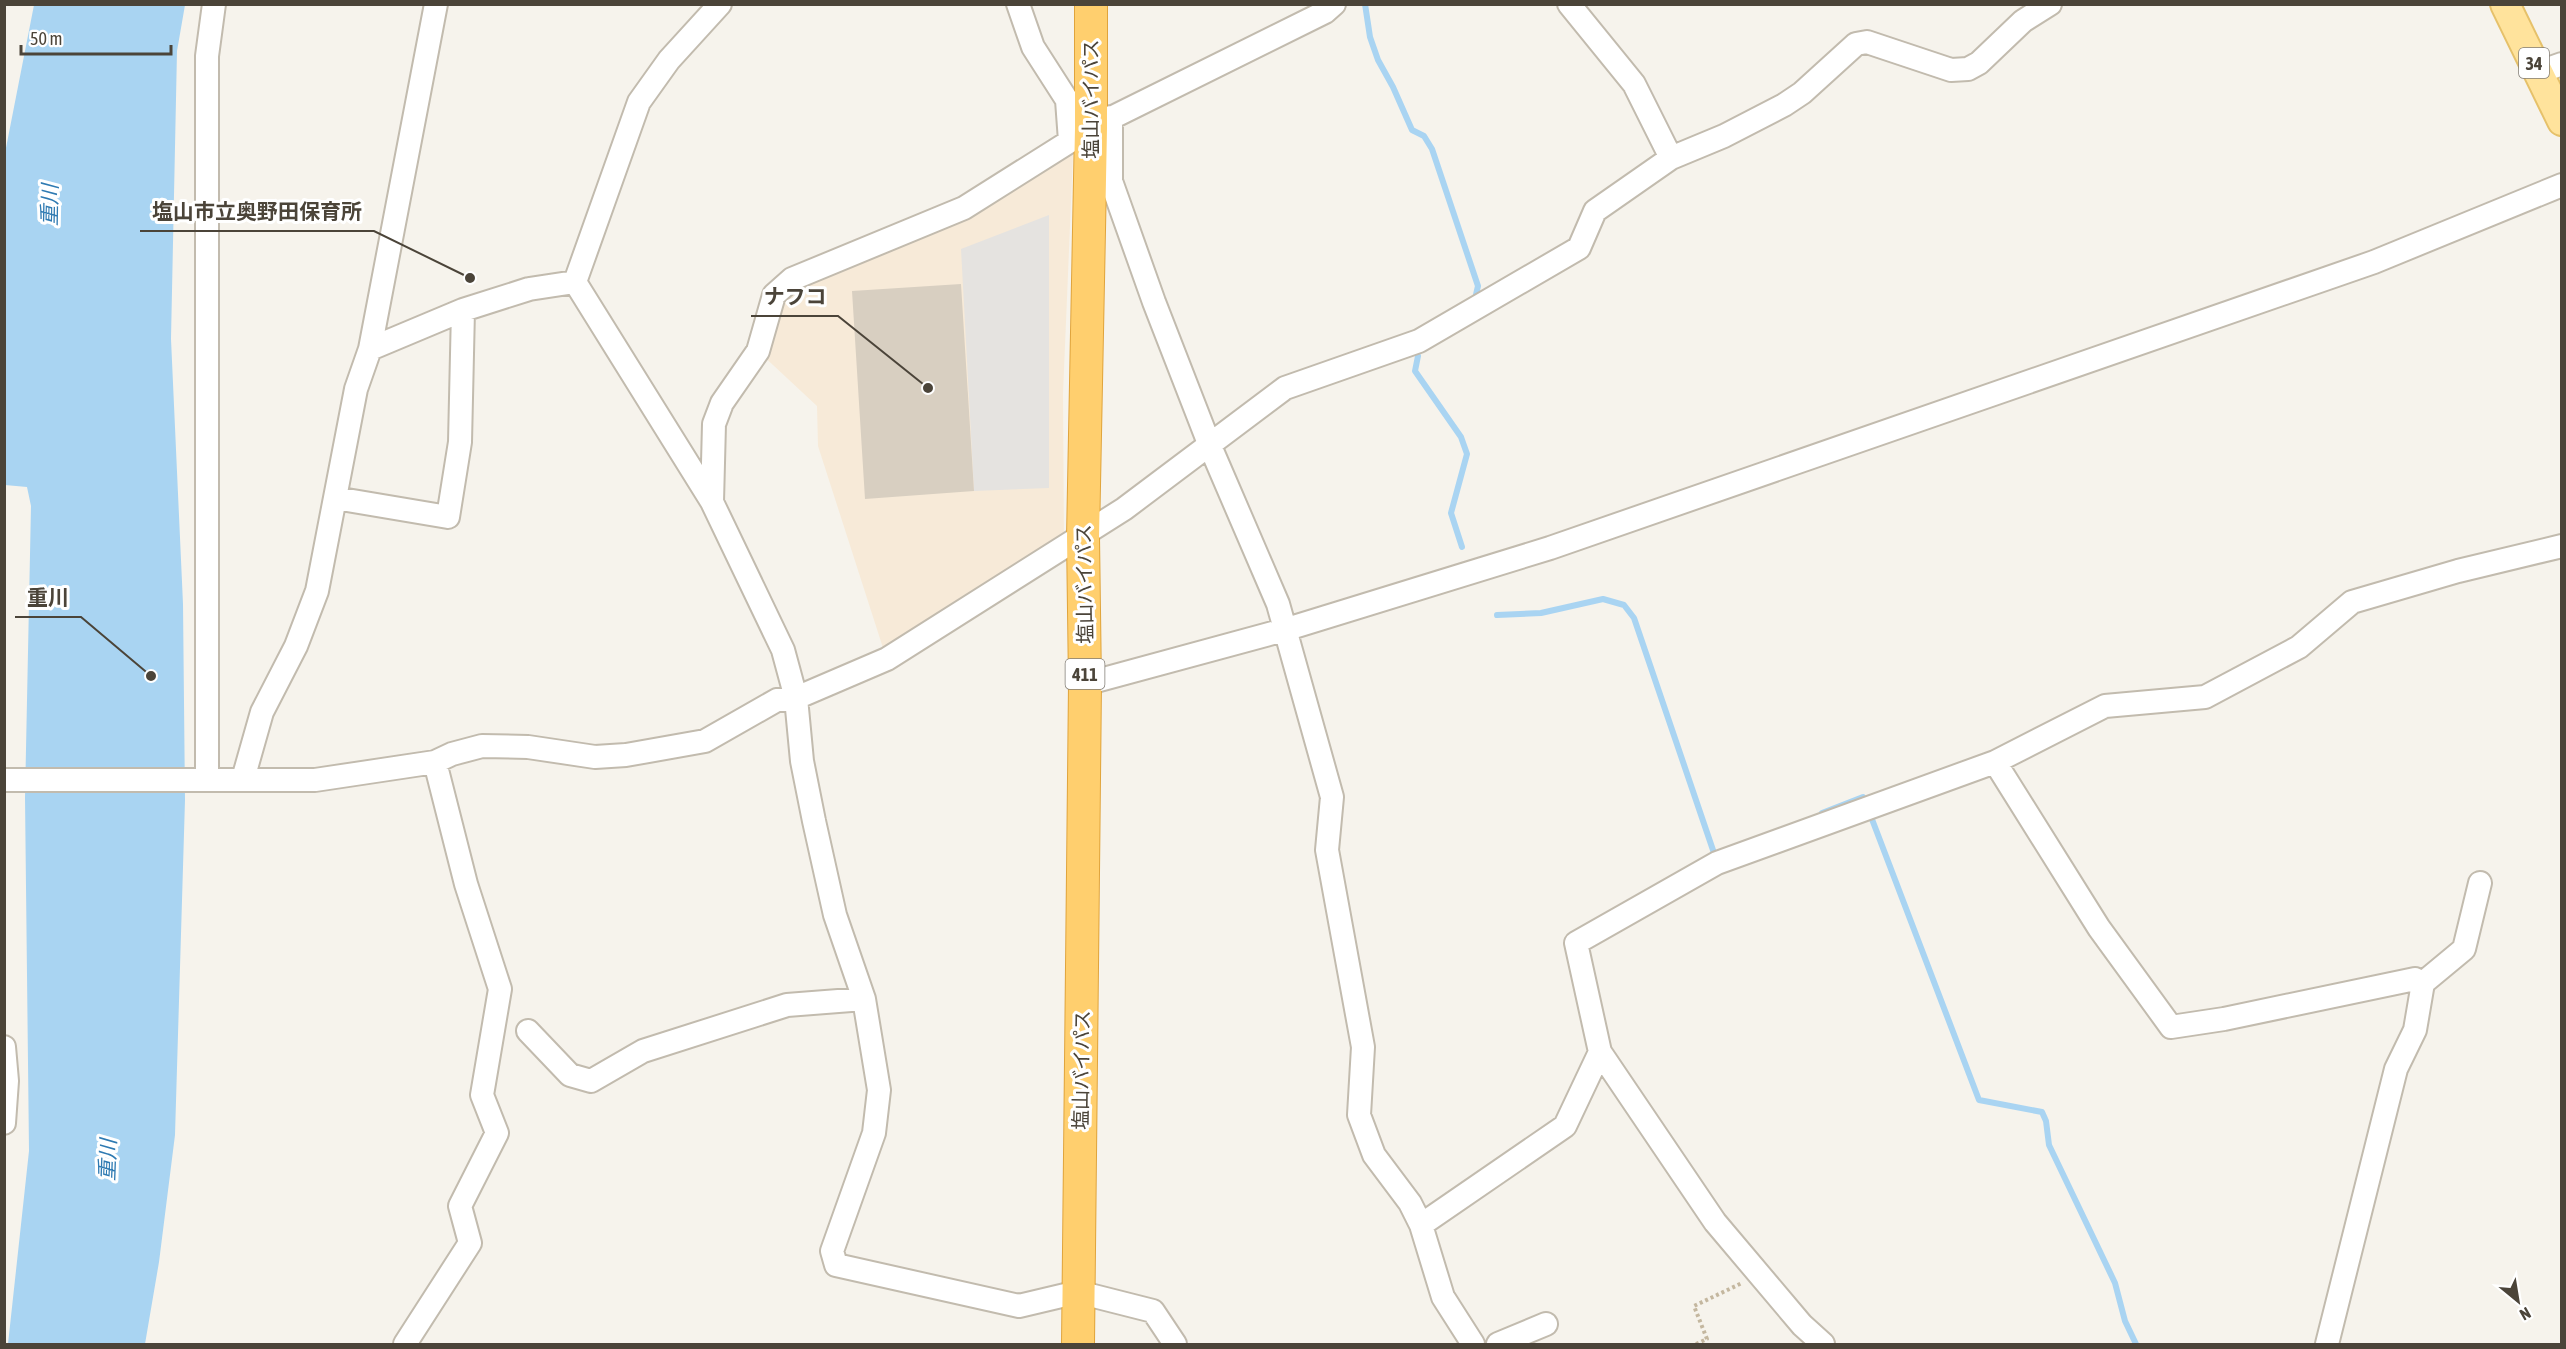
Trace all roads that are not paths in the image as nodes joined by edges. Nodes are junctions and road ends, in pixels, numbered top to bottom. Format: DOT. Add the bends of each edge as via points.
graph roads {
  1 [pos="214,4"];
  2 [pos="436,4"];
  3 [pos="720,4"];
  4 [pos="1018,4"];
  5 [pos="1091,4"];
  6 [pos="1334,4"];
  7 [pos="1569,4"];
  8 [pos="2505,4"];
  9 [pos="2041,7"];
  10 [pos="2550,68"];
  11 [pos="2562,121"];
  12 [pos="1091,128"];
  13 [pos="1671,158"];
  14 [pos="2562,185"];
  15 [pos="575,282"];
  16 [pos="463,310"];
  17 [pos="370,350"];
  18 [pos="1210,446"];
  19 [pos="335,498"];
  20 [pos="712,502"];
  21 [pos="1083,537"];
  22 [pos="2562,546"];
  23 [pos="1284,630"];
  24 [pos="1085,684"];
  25 [pos="796,698"];
  26 [pos="435,762"];
  27 [pos="1995,762"];
  28 [pos="243,779"];
  29 [pos="4,780"];
  30 [pos="207,780"];
  31 [pos="2480,884"];
  32 [pos="2423,983"];
  33 [pos="864,999"];
  34 [pos="528,1030"];
  35 [pos="4,1047"];
  36 [pos="1600,1052"];
  37 [pos="4,1123"];
  38 [pos="1421,1225"];
  39 [pos="1078,1292"];
  40 [pos="1545,1324"];
  41 [pos="405,1344"];
  42 [pos="1078,1344"];
  43 [pos="1175,1344"];
  44 [pos="1473,1344"];
  45 [pos="1498,1344"];
  46 [pos="1823,1344"];
  47 [pos="2327,1344"];
  1 -- 30 [label="street" via="207,56"];
  2 -- 17 [label="street"];
  3 -- 15 [label="street" via="669,60 639,102"];
  4 -- 12 [label="street" via="1034,47 1067,100"];
  5 -- 12 [label="highway, 塩山バイパス / 411"];
  6 -- 12 [label="street" via="1325,12"];
  7 -- 13 [label="street" via="1634,84"];
  8 -- 10 [label="main road, 34"];
  9 -- 13 [label="street" via="1968,69 1951,70 1867,42 1856,44 1784,105"];
  10 -- 11 [label="main road, 34"];
  12 -- 18 [label="street"];
  12 -- 20 [label="street" via="964,208 792,279 774,295 758,351 722,403 714,424"];
  12 -- 21 [label="highway, 塩山バイパス / 411"];
  13 -- 18 [label="street" via="1595,211 1579,248 1419,341 1285,388"];
  14 -- 23 [label="street" via="2374,262 1924,420 1550,548"];
  15 -- 16 [label="street" via="529,289"];
  15 -- 20 [label="street"];
  16 -- 17 [label="street"];
  16 -- 19 [label="street" via="460,442 448,517"];
  17 -- 19 [label="street" via="356,389"];
  18 -- 21 [label="street"];
  18 -- 23 [label="street" via="1278,604"];
  19 -- 28 [label="street" via="317,591 296,646 262,712"];
  20 -- 25 [label="street" via="783,650"];
  21 -- 24 [label="highway, 塩山バイパス / 411"];
  21 -- 25 [label="street" via="887,659"];
  22 -- 27 [label="street" via="2458,571 2352,603 2299,647 2205,697 2104,706"];
  23 -- 24 [label="street"];
  23 -- 38 [label="street" via="1332,797 1327,850 1363,1047 1359,1115 1374,1155 1410,1203"];
  24 -- 39 [label="highway, 塩山バイパス / 411"];
  25 -- 26 [label="street" via="777,699 705,741 682,746 595,757 528,747 482,746"];
  25 -- 33 [label="street" via="802,760 832,905"];
  26 -- 28 [label="street" via="315,780"];
  26 -- 41 [label="street" via="466,884 500,989 482,1095 497,1133 460,1206 470,1243"];
  27 -- 32 [label="street" via="2099,928 2171,1027 2415,979"];
  27 -- 36 [label="street" via="1717,863 1576,943"];
  28 -- 30 [label="street"];
  29 -- 30 [label="street"];
  31 -- 32 [label="street" via="2464,950"];
  32 -- 47 [label="street" via="2415,1030 2396,1069"];
  33 -- 34 [label="street" via="787,1005 643,1051 591,1081 570,1075"];
  33 -- 39 [label="street" via="879,1090 874,1133 832,1251 836,1265 1019,1306"];
  35 -- 37 [label="street"];
  36 -- 38 [label="street" via="1565,1126"];
  36 -- 46 [label="street" via="1702,1204 1802,1325"];
  38 -- 44 [label="street" via="1443,1297"];
  39 -- 42 [label="highway, 塩山バイパス / 411"];
  39 -- 43 [label="street" via="1153,1311"];
  40 -- 45 [label="street"];
}
